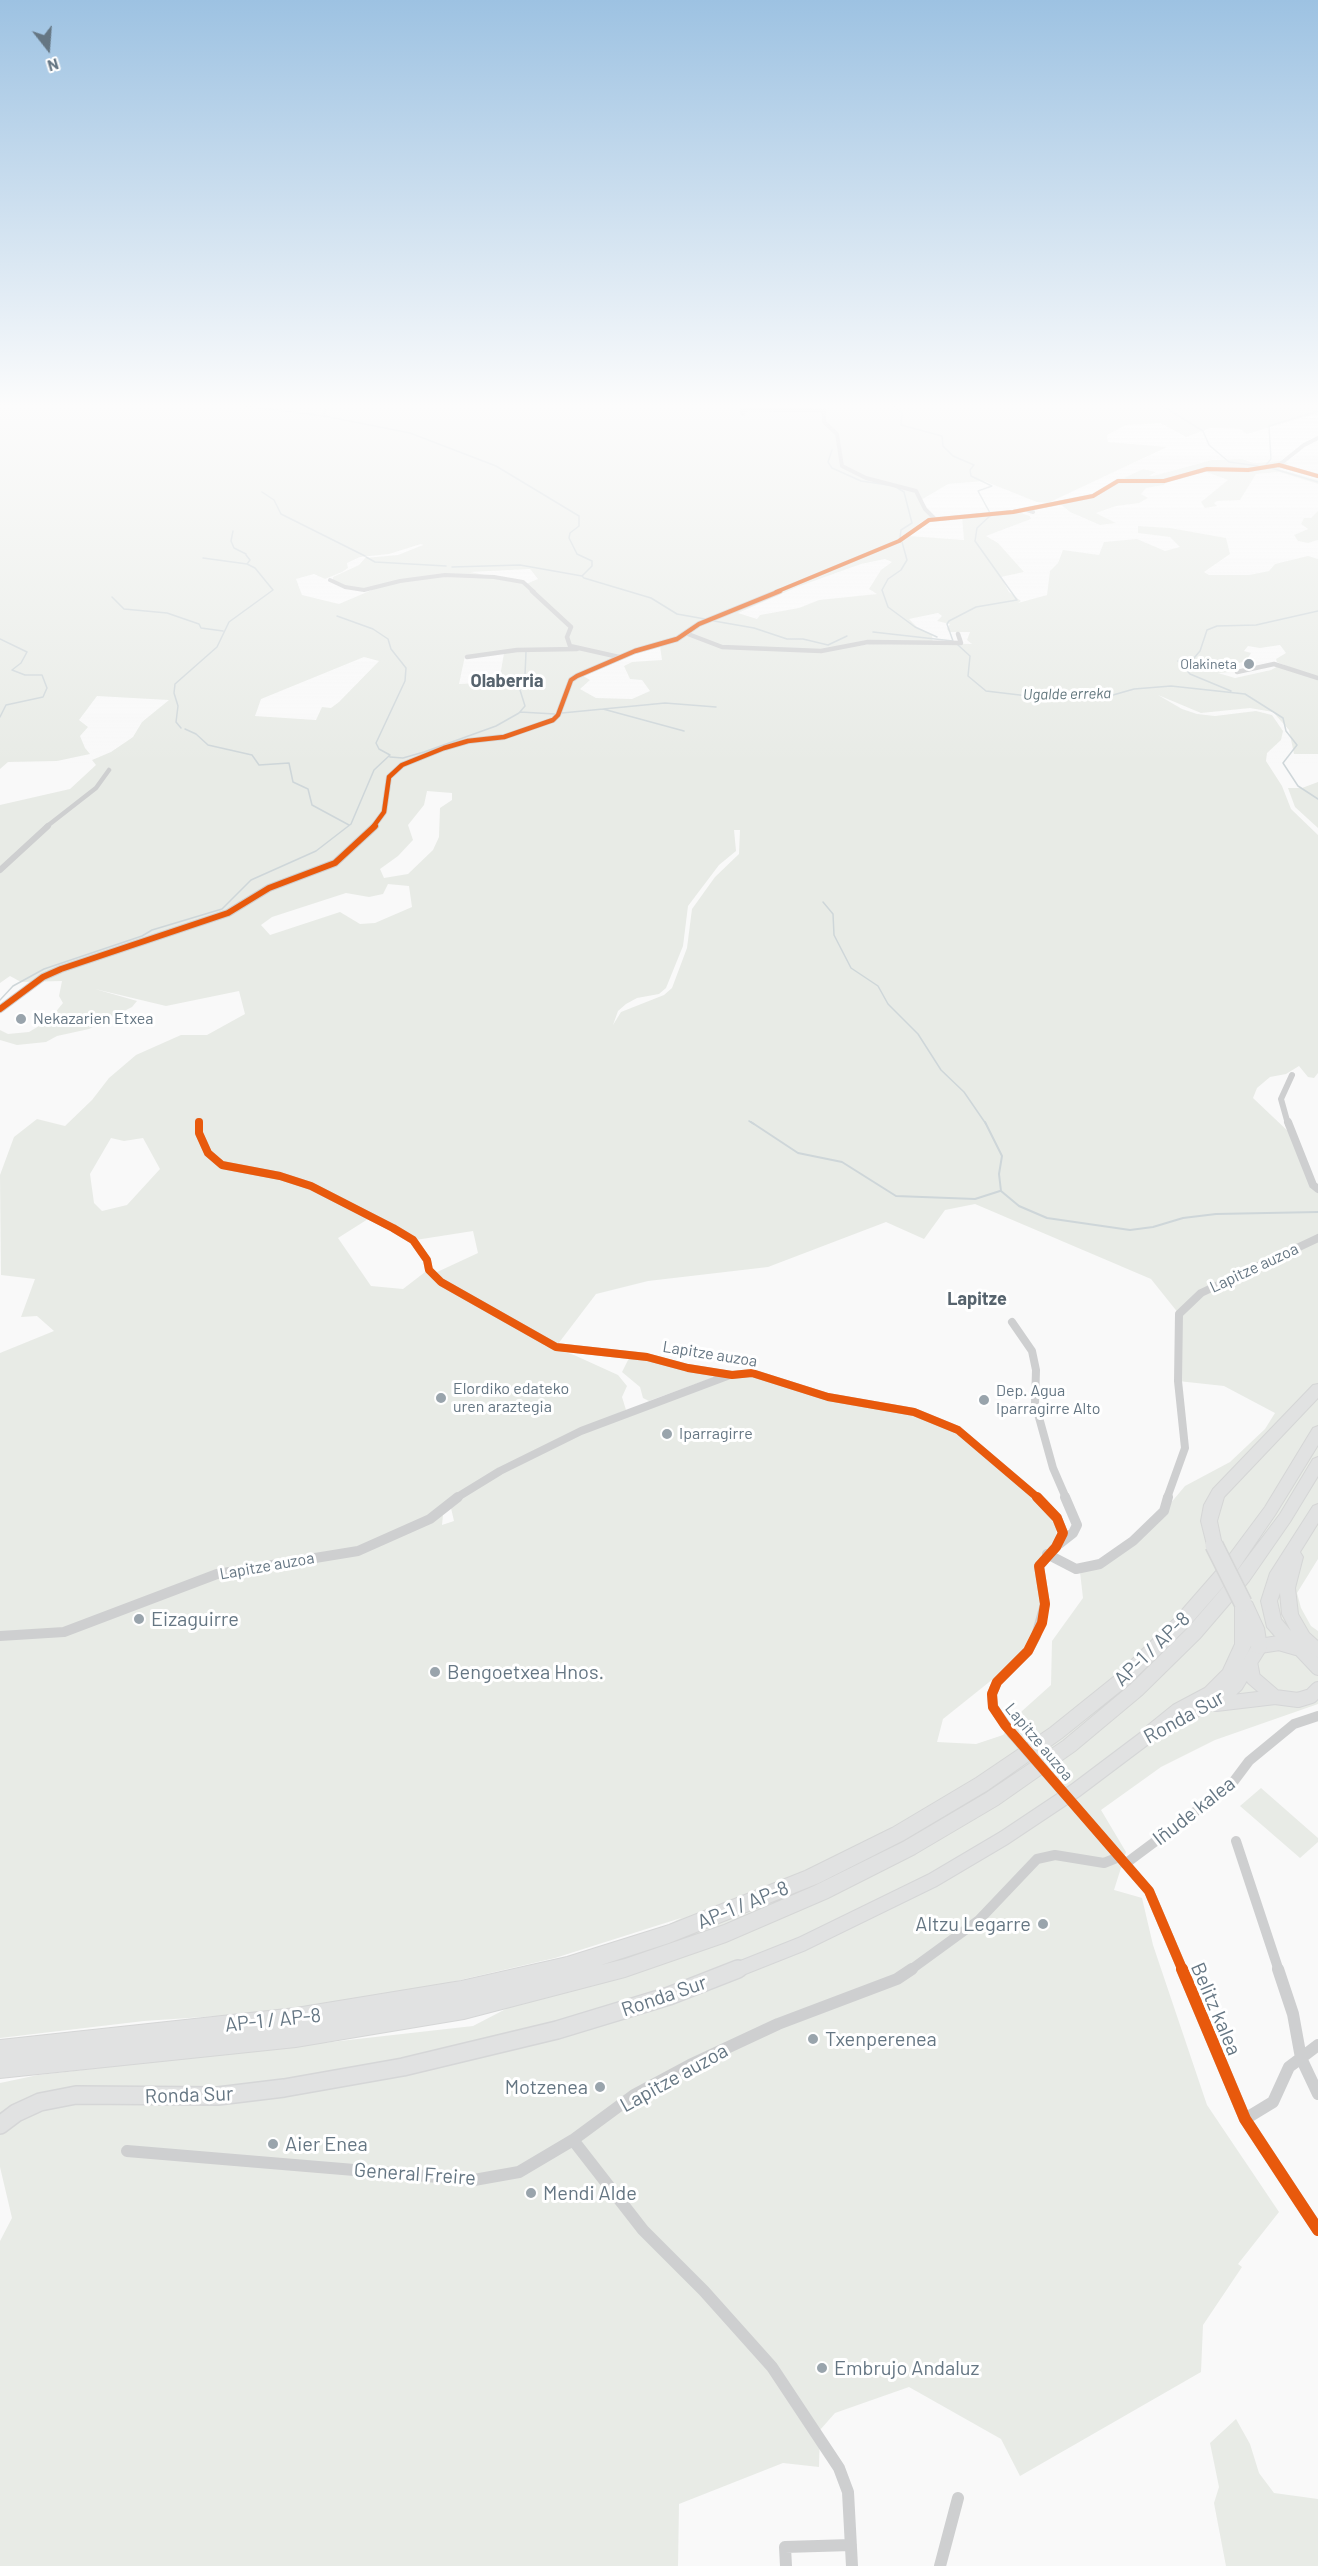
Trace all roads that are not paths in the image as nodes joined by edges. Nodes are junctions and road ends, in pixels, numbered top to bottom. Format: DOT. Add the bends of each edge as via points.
graph roads {
  1 [pos="924,525"];
  2 [pos="330,580"];
  3 [pos="688,634"];
  4 [pos="958,634"];
  5 [pos="579,649"];
  6 [pos="467,657"];
  7 [pos="619,657"];
  8 [pos="1238,672"];
  9 [pos="1318,678"];
  10 [pos="109,770"];
  11 [pos="0,870"];
  12 [pos="0,1009"];
  13 [pos="1292,1075"];
  14 [pos="199,1122"];
  15 [pos="1318,1189"];
  16 [pos="1318,1238"];
  17 [pos="1012,1322"];
  18 [pos="732,1375"];
  19 [pos="1318,1389"];
  20 [pos="1318,1432"];
  21 [pos="1318,1463"];
  22 [pos="1318,1510"];
  23 [pos="1297,1545"];
  24 [pos="1056,1546"];
  25 [pos="1047,1554"];
  26 [pos="1245,1612"];
  27 [pos="0,1636"];
  28 [pos="1294,1646"];
  29 [pos="1259,1647"];
  30 [pos="1316,1660"];
  31 [pos="1250,1662"];
  32 [pos="1317,1691"];
  33 [pos="1275,1696"];
  34 [pos="1202,1709"];
  35 [pos="1318,1716"];
  36 [pos="1154,1731"];
  37 [pos="1077,1808"];
  38 [pos="1236,1841"];
  39 [pos="1122,1861"];
  40 [pos="1318,2045"];
  41 [pos="0,2050"];
  42 [pos="1301,2058"];
  43 [pos="0,2068"];
  44 [pos="1318,2094"];
  45 [pos="1245,2119"];
  46 [pos="0,2125"];
  47 [pos="573,2140"];
  48 [pos="127,2151"];
  49 [pos="1318,2230"];
  50 [pos="958,2498"];
  51 [pos="850,2545"];
  52 [pos="786,2566"];
  53 [pos="852,2566"];
  54 [pos="940,2566"];
  1 -- 3 [label="street" via="899,541 699,624"];
  2 -- 5 [label="street" via="364,590 445,576 523,582 571,627 567,642"];
  3 -- 4 [label="street" via="722,646 821,651 883,642 961,643"];
  3 -- 7 [label="street"];
  5 -- 6 [label="street" via="516,650"];
  5 -- 7 [label="street"];
  7 -- 12 [label="street" via="571,680 558,715 552,720 504,736 444,748 402,765 389,777 384,812 378,823 334,863 269,888 228,913 61,969 43,977"];
  8 -- 9 [label="street" via="1274,664"];
  10 -- 11 [label="street" via="96,788"];
  13 -- 15 [label="street" via="1281,1099 1282,1106 1299,1154"];
  14 -- 18 [label="street, Lapitze auzoa" via="199,1134 208,1153 222,1165 311,1186 393,1228 413,1240 429,1270 441,1282 556,1347 647,1357"];
  16 -- 25 [label="street, Lapitze auzoa" via="1201,1293 1179,1314 1178,1372 1185,1448 1164,1511 1133,1541 1100,1564 1076,1569"];
  17 -- 24 [label="street" via="1032,1351 1035,1403 1053,1468 1077,1525"];
  18 -- 24 [label="street, Lapitze auzoa" via="752,1373 828,1397 914,1412 958,1430 1057,1518 1063,1533"];
  18 -- 27 [label="street, Lapitze auzoa" via="580,1431 500,1471 430,1519 358,1551 217,1574 64,1632"];
  19 -- 26 [label="highway, bridge" via="1218,1493 1212,1505 1209,1521 1214,1545"];
  20 -- 41 [label="highway, AP-1 / AP-8" via="1230,1567 1181,1623 1122,1680 1056,1733 982,1784 898,1834 812,1877 649,1941 567,1966 461,1991 296,2018"];
  21 -- 43 [label="highway, AP-1 / AP-8" via="1244,1576 1136,1690 1069,1746 992,1799 909,1848 821,1892 726,1933 635,1965 464,2009 296,2037"];
  22 -- 23 [label="highway"];
  23 -- 28 [label="highway" via="1276,1578 1269,1601 1273,1622"];
  23 -- 30 [label="highway" via="1287,1588 1288,1605 1298,1632"];
  24 -- 25 [label="street"];
  25 -- 37 [label="street, Lapitze auzoa, bridge" via="1038,1566 1046,1604 1042,1623 1028,1651 997,1682 992,1694 993,1707"];
  26 -- 29 [label="highway" via="1256,1628"];
  26 -- 36 [label="highway" via="1241,1651 1225,1680 1207,1697 1179,1710"];
  28 -- 29 [label="main road" via="1272,1643"];
  28 -- 30 [label="main road"];
  29 -- 31 [label="main road, Ronda Sur"];
  31 -- 33 [label="main road" via="1253,1678"];
  31 -- 34 [label="main road, Ronda Sur" via="1231,1691"];
  32 -- 33 [label="main road" via="1298,1700"];
  33 -- 34 [label="main road" via="1241,1699"];
  34 -- 36 [label="main road, Ronda Sur"];
  35 -- 39 [label="street, Iñude kalea" via="1294,1724 1249,1761 1231,1785"];
  36 -- 46 [label="main road, Ronda Sur" via="1076,1790 933,1880 802,1944 669,1996 557,2030 403,2067 218,2096 64,2096 28,2107"];
  37 -- 39 [label="street, Belitz kalea"];
  38 -- 42 [label="street" via="1293,2014"];
  39 -- 45 [label="street, Belitz kalea" via="1149,1892"];
  39 -- 47 [label="street, Lapitze auzoa" via="1104,1863 1055,1855 1037,1859 979,1920 897,1979 778,2024 690,2065 634,2095"];
  40 -- 42 [label="street"];
  42 -- 44 [label="street"];
  42 -- 45 [label="street" via="1289,2067 1273,2102"];
  45 -- 49 [label="street, Belitz kalea"];
  47 -- 48 [label="street, General Freire" via="519,2172 474,2180"];
  47 -- 51 [label="street" via="643,2230 772,2367 839,2468 848,2492"];
  50 -- 54 [label="street"];
  51 -- 52 [label="street" via="785,2547"];
  51 -- 53 [label="street"];
}
